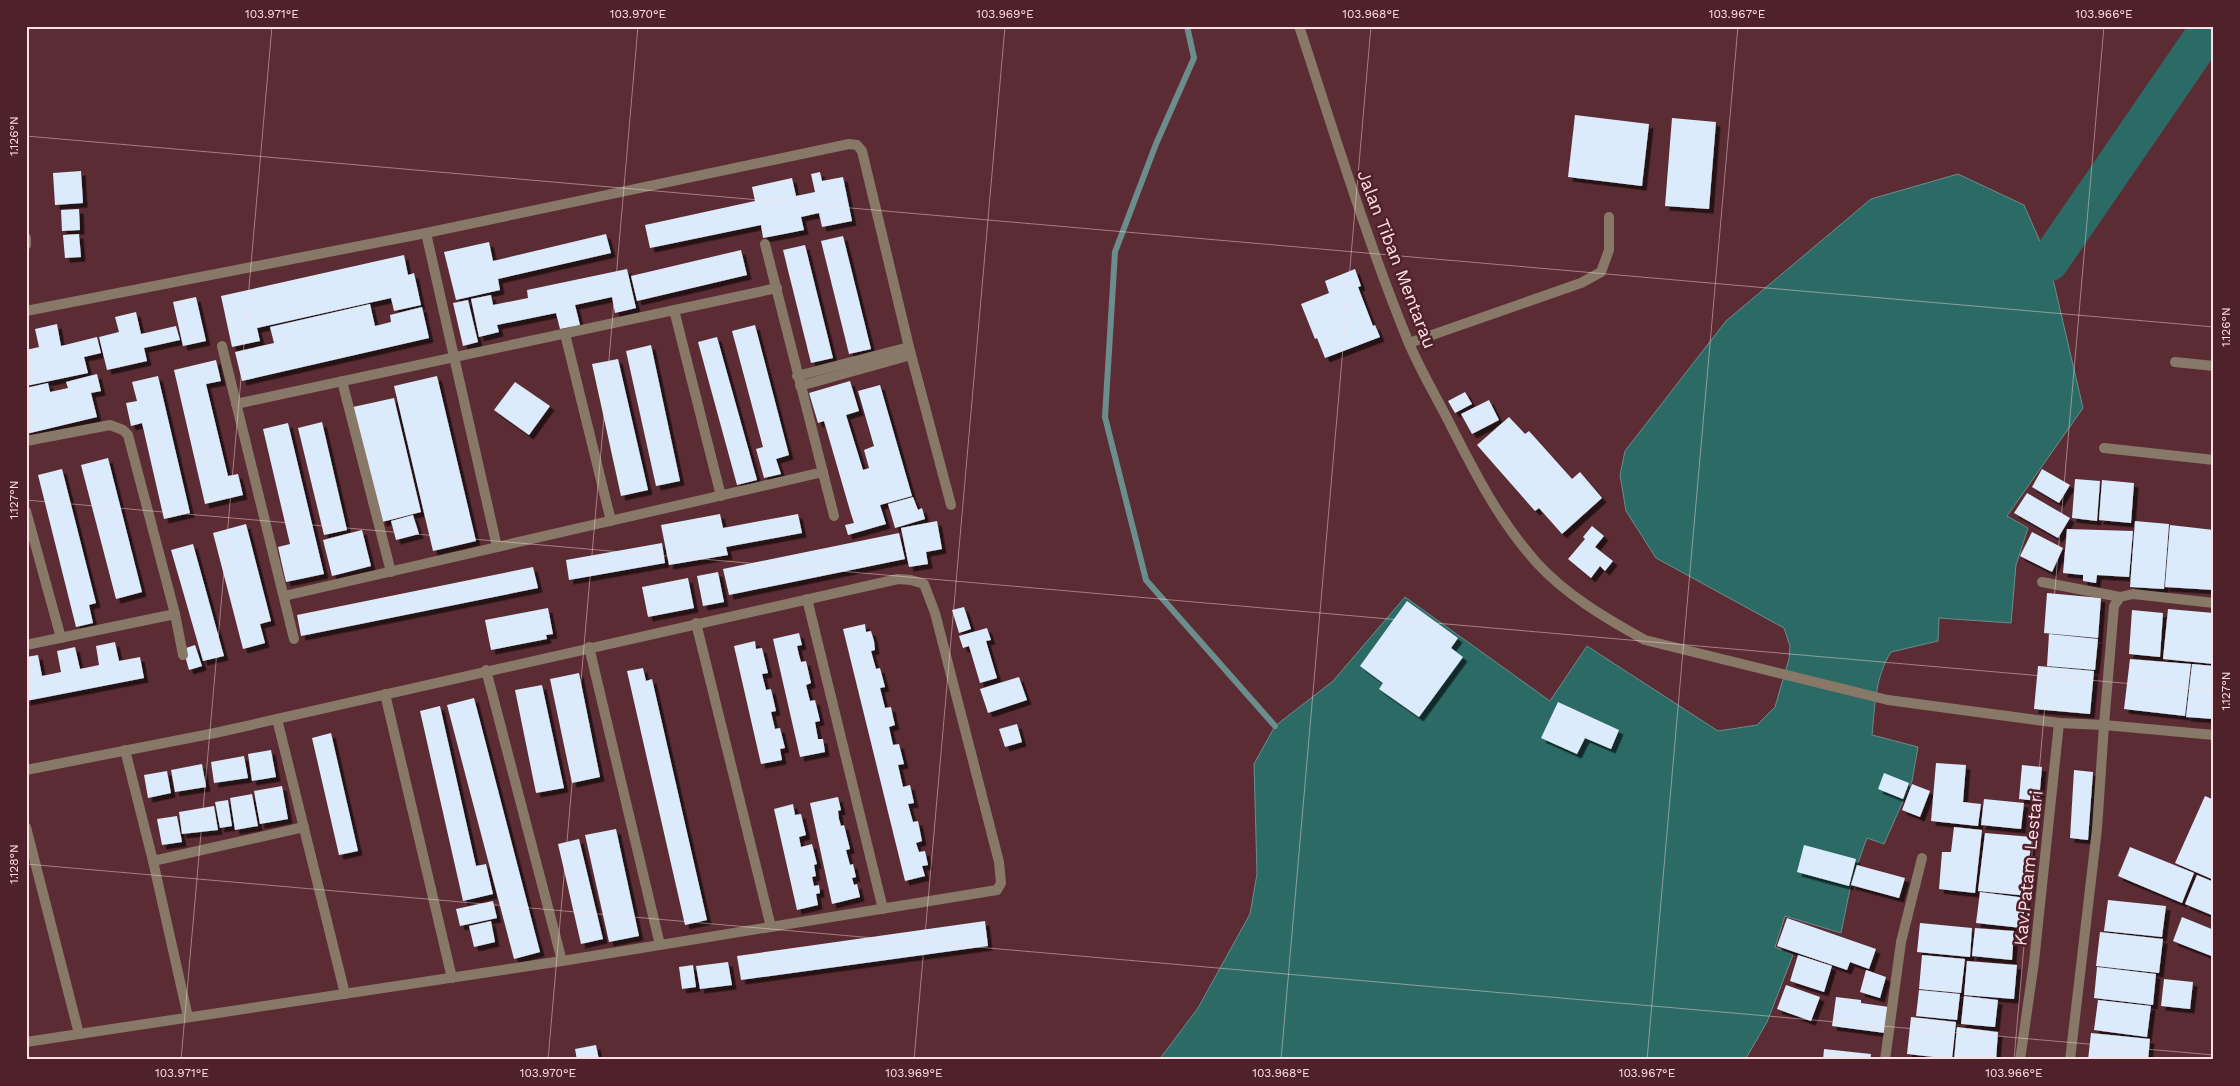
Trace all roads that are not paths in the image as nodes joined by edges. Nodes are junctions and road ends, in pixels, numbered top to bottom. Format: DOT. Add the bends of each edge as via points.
graph roads {
  1 [pos="1299,26"];
  2 [pos="1609,217"];
  3 [pos="426,232"];
  4 [pos="26,238"];
  5 [pos="765,244"];
  6 [pos="26,245"];
  7 [pos="777,288"];
  8 [pos="674,310"];
  9 [pos="26,311"];
  10 [pos="565,334"];
  11 [pos="1409,343"];
  12 [pos="222,346"];
  13 [pos="910,351"];
  14 [pos="454,357"];
  15 [pos="2175,362"];
  16 [pos="2214,366"];
  17 [pos="342,381"];
  18 [pos="799,381"];
  19 [pos="236,404"];
  20 [pos="26,441"];
  21 [pos="2104,448"];
  22 [pos="2214,460"];
  23 [pos="823,472"];
  24 [pos="721,496"];
  25 [pos="951,504"];
  26 [pos="26,511"];
  27 [pos="834,516"];
  28 [pos="611,521"];
  29 [pos="497,547"];
  30 [pos="391,572"];
  31 [pos="2042,582"];
  32 [pos="284,596"];
  33 [pos="2120,597"];
  34 [pos="807,599"];
  35 [pos="2214,604"];
  36 [pos="175,614"];
  37 [pos="696,624"];
  38 [pos="61,638"];
  39 [pos="294,639"];
  40 [pos="26,645"];
  41 [pos="590,647"];
  42 [pos="183,655"];
  43 [pos="486,670"];
  44 [pos="385,694"];
  45 [pos="276,718"];
  46 [pos="2060,723"];
  47 [pos="2104,725"];
  48 [pos="2214,735"];
  49 [pos="125,750"];
  50 [pos="26,770"];
  51 [pos="26,827"];
  52 [pos="304,827"];
  53 [pos="1922,858"];
  54 [pos="154,861"];
  55 [pos="883,909"];
  56 [pos="771,927"];
  57 [pos="660,945"];
  58 [pos="562,961"];
  59 [pos="452,978"];
  60 [pos="345,994"];
  61 [pos="188,1017"];
  62 [pos="79,1034"];
  63 [pos="26,1042"];
  64 [pos="1886,1060"];
  65 [pos="2020,1060"];
  66 [pos="2070,1060"];
  1 -- 11 [label="street, Jalan Tiban Mentarau" via="1362,219"];
  2 -- 11 [label="street" via="1609,250 1601,272 1581,283"];
  3 -- 9 [label="street"];
  3 -- 13 [label="street" via="846,144 856,145 862,151"];
  3 -- 14 [label="street"];
  4 -- 6 [label="street"];
  5 -- 7 [label="street"];
  7 -- 8 [label="street"];
  7 -- 18 [label="street"];
  8 -- 10 [label="street"];
  8 -- 24 [label="street"];
  10 -- 14 [label="street"];
  10 -- 28 [label="street"];
  11 -- 46 [label="street, Jalan Tiban Mentarau" via="1486,494 1511,532 1539,565 1612,621 1645,640 1888,700"];
  12 -- 19 [label="street"];
  13 -- 18 [label="street"];
  13 -- 25 [label="street"];
  14 -- 17 [label="street"];
  14 -- 29 [label="street"];
  15 -- 16 [label="street"];
  17 -- 19 [label="street"];
  17 -- 30 [label="street"];
  18 -- 23 [label="street"];
  19 -- 32 [label="street"];
  20 -- 36 [label="street" via="110,425 128,435"];
  21 -- 22 [label="street"];
  23 -- 24 [label="street"];
  23 -- 27 [label="street"];
  24 -- 28 [label="street"];
  26 -- 38 [label="street"];
  28 -- 29 [label="street"];
  29 -- 30 [label="street"];
  30 -- 32 [label="street"];
  31 -- 33 [label="street"];
  32 -- 39 [label="street"];
  33 -- 35 [label="street" via="2133,594"];
  33 -- 47 [label="street" via="2114,606"];
  34 -- 37 [label="street"];
  34 -- 55 [label="street"];
  34 -- 55 [label="street" via="898,579 924,584 935,613 999,862 1001,883 996,890"];
  36 -- 38 [label="street"];
  36 -- 42 [label="street"];
  37 -- 41 [label="street"];
  37 -- 56 [label="street"];
  38 -- 40 [label="street"];
  41 -- 43 [label="street"];
  41 -- 57 [label="street"];
  43 -- 44 [label="street"];
  43 -- 58 [label="street"];
  44 -- 45 [label="street"];
  44 -- 59 [label="street"];
  45 -- 49 [label="street"];
  45 -- 52 [label="street"];
  46 -- 47 [label="street"];
  46 -- 65 [label="street, Kav.Patam Lestari"];
  47 -- 48 [label="street"];
  47 -- 66 [label="street" via="2098,829"];
  49 -- 50 [label="street"];
  49 -- 54 [label="street"];
  51 -- 62 [label="street"];
  52 -- 54 [label="street"];
  52 -- 60 [label="street"];
  53 -- 64 [label="street" via="1901,942"];
  54 -- 61 [label="street"];
  55 -- 56 [label="street"];
  56 -- 57 [label="street"];
  57 -- 58 [label="street"];
  58 -- 59 [label="street"];
  59 -- 60 [label="street"];
  60 -- 61 [label="street"];
  61 -- 62 [label="street"];
  62 -- 63 [label="street"];
}
